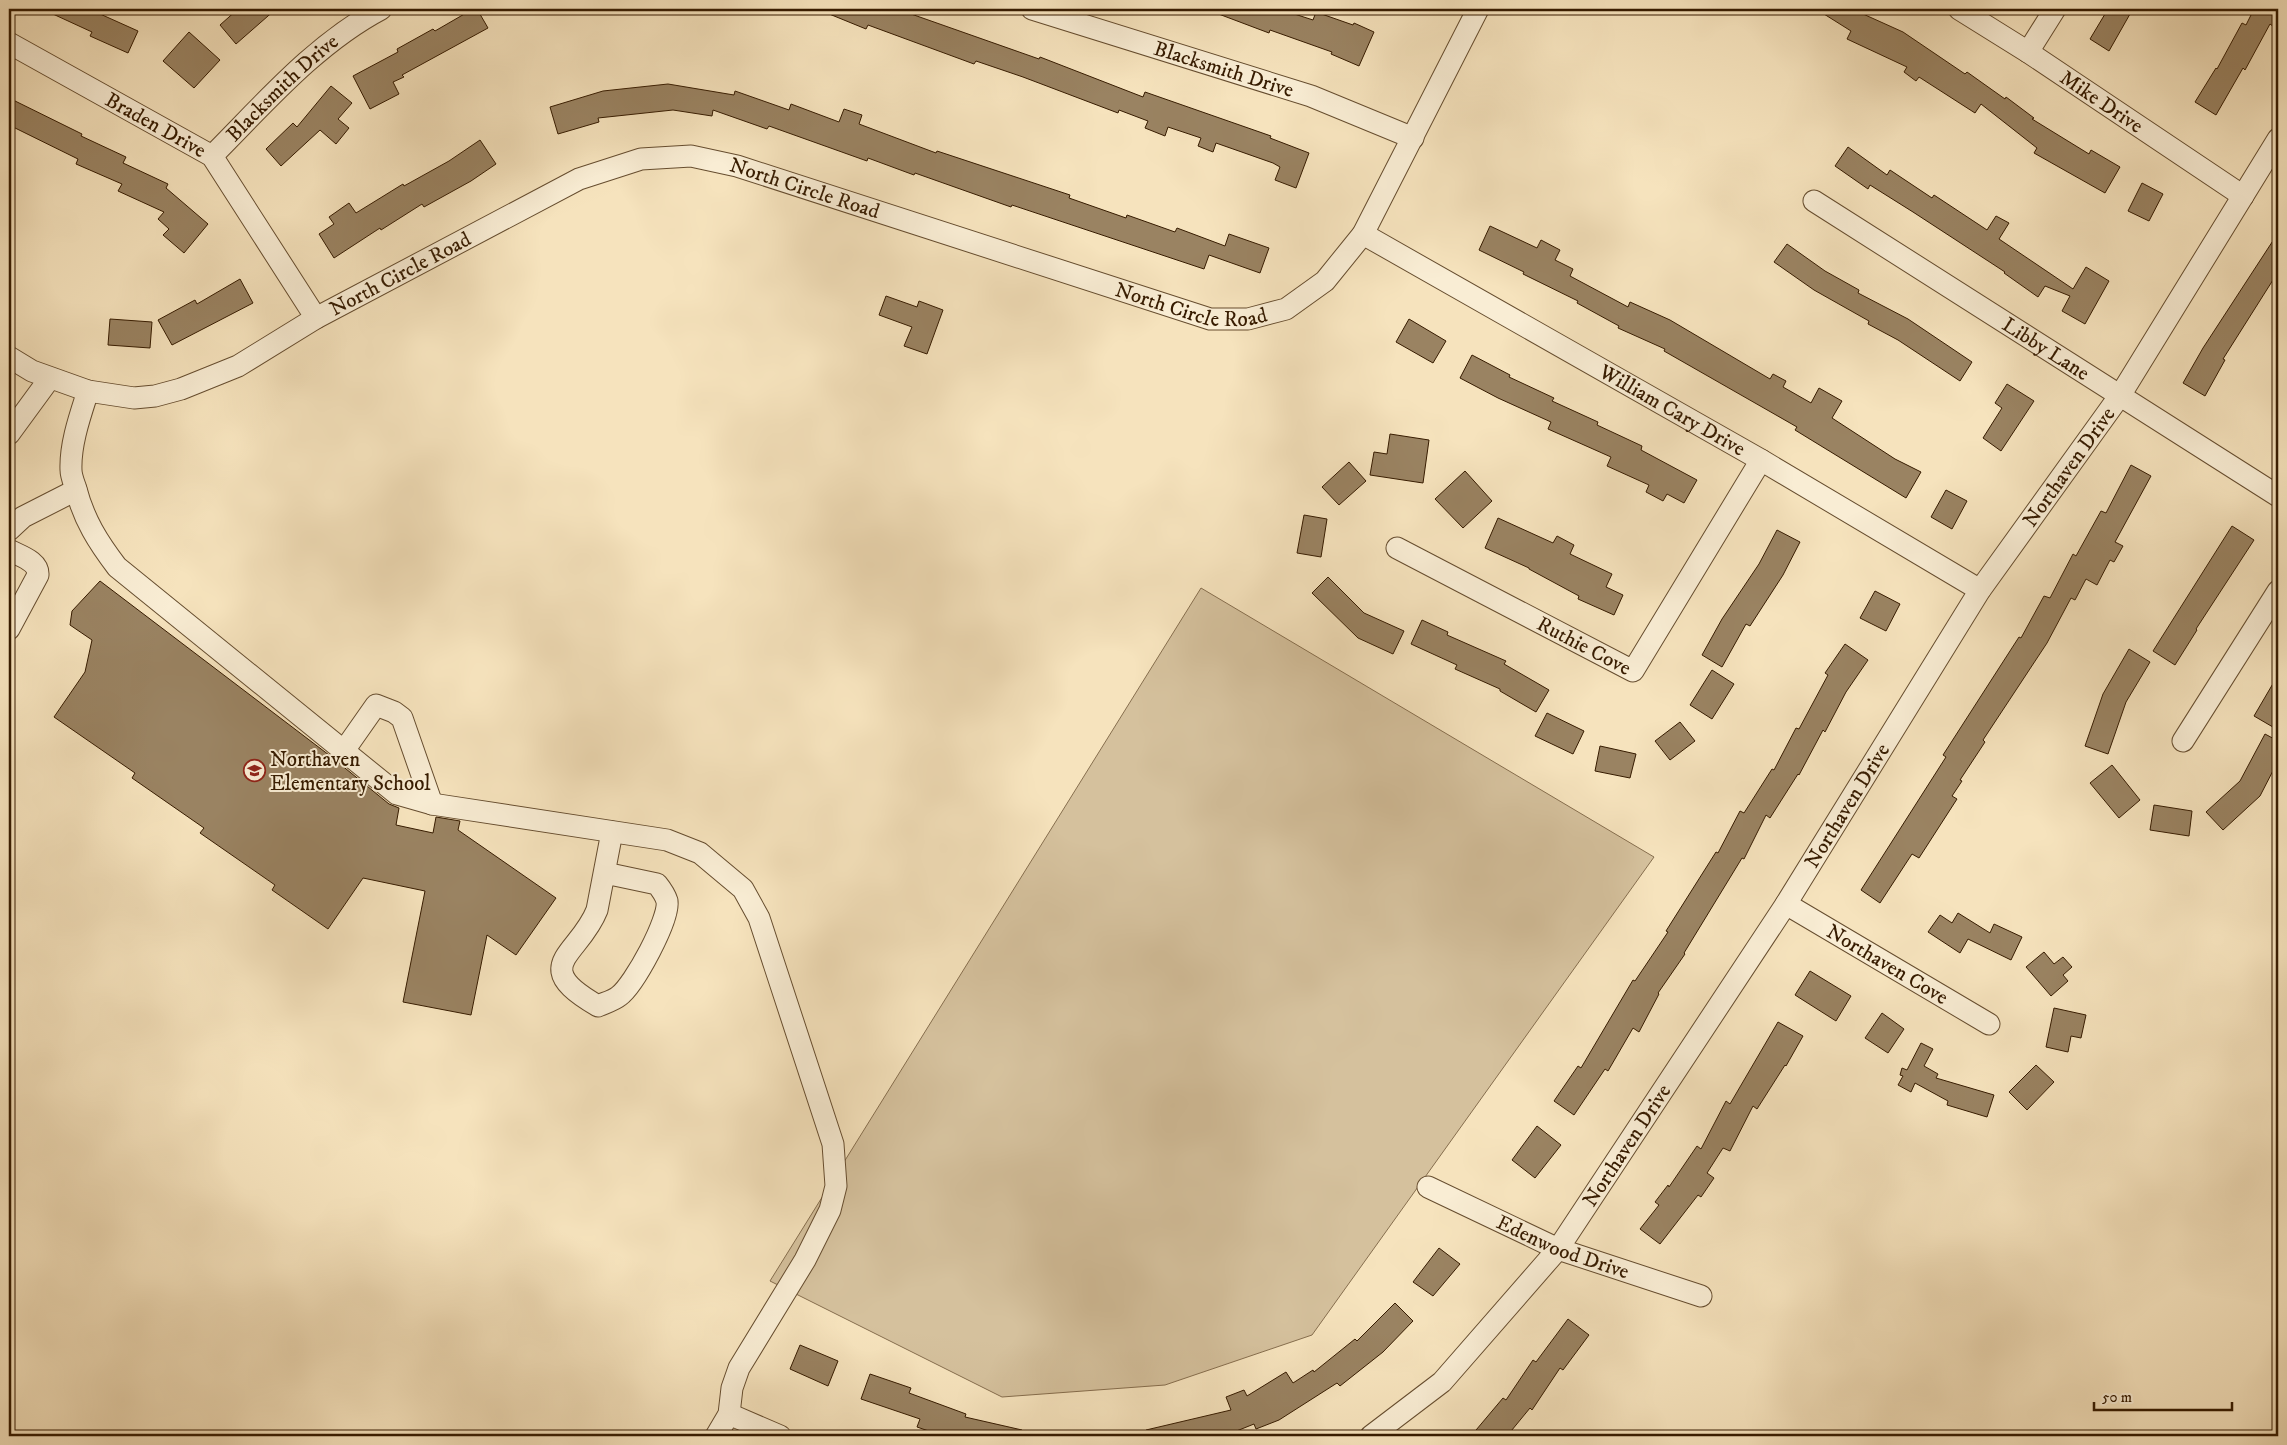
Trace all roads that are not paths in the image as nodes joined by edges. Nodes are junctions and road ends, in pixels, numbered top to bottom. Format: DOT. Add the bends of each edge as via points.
graph roads {
  1 [pos="381,9"];
  2 [pos="1032,9"];
  3 [pos="1478,9"];
  4 [pos="1959,9"];
  5 [pos="2055,9"];
  6 [pos="9,43"];
  7 [pos="2028,52"];
  8 [pos="1413,138"];
  9 [pos="2278,139"];
  10 [pos="212,156"];
  11 [pos="2243,196"];
  12 [pos="1814,201"];
  13 [pos="1363,234"];
  14 [pos="316,318"];
  15 [pos="9,357"];
  16 [pos="50,378"];
  17 [pos="88,391"];
  18 [pos="2121,394"];
  19 [pos="9,434"];
  20 [pos="1761,460"];
  21 [pos="76,490"];
  22 [pos="2278,496"];
  23 [pos="9,530"];
  24 [pos="1397,548"];
  25 [pos="9,550"];
  26 [pos="1980,590"];
  27 [pos="2278,591"];
  28 [pos="9,629"];
  29 [pos="2183,741"];
  30 [pos="343,752"];
  31 [pos="432,804"];
  32 [pos="612,832"];
  33 [pos="605,873"];
  34 [pos="1786,904"];
  35 [pos="1989,1024"];
  36 [pos="1428,1187"];
  37 [pos="1558,1249"];
  38 [pos="1701,1296"];
  39 [pos="729,1414"];
  40 [pos="716,1436"];
  41 [pos="780,1436"];
  42 [pos="1371,1436"];
  1 -- 10 [label="street, Blacksmith Drive" via="356,22 293,75"];
  2 -- 8 [label="street, Blacksmith Drive" via="1311,96"];
  3 -- 8 [label="street, North Circle Road"];
  4 -- 7 [label="street, Mike Drive"];
  5 -- 7 [label="street"];
  6 -- 10 [label="street, Braden Drive"];
  7 -- 11 [label="street, Mike Drive"];
  8 -- 13 [label="street, North Circle Road"];
  9 -- 11 [label="street, Northaven Drive"];
  10 -- 14 [label="street, Braden Drive"];
  11 -- 18 [label="street, Northaven Drive"];
  12 -- 18 [label="street, Libby Lane"];
  13 -- 14 [label="street, North Circle Road" via="1325,281 1286,309 1248,318 1210,319 737,166 691,156 642,159 580,179"];
  13 -- 20 [label="street, William Cary Drive"];
  14 -- 17 [label="street, North Circle Road" via="238,366 181,389 134,398"];
  15 -- 16 [label="street, North Circle Road"];
  16 -- 17 [label="street, North Circle Road"];
  16 -- 19 [label="street"];
  17 -- 21 [label="street" via="73,450 71,471"];
  18 -- 22 [label="street, Libby Lane"];
  18 -- 26 [label="street, Northaven Drive"];
  20 -- 24 [label="street, Ruthie Cove" via="1633,671"];
  20 -- 26 [label="street, William Cary Drive"];
  21 -- 23 [label="street" via="23,516"];
  21 -- 30 [label="street" via="89,528 117,567"];
  25 -- 28 [label="street" via="35,565 38,576"];
  26 -- 34 [label="street, Northaven Drive"];
  27 -- 29 [label="street"];
  30 -- 31 [label="street" via="397,794"];
  30 -- 31 [label="street" via="376,705 394,712 402,718"];
  31 -- 32 [label="street"];
  32 -- 33 [label="street"];
  32 -- 39 [label="street" via="667,840 700,853 742,889 759,918 833,1144 836,1186 830,1210 805,1260 739,1368 732,1388"];
  33 -- 33 [label="street" via="594,919 564,956 561,971 565,981 598,1006 619,996 632,981 660,932 667,902 657,884"];
  34 -- 35 [label="street, Northaven Cove"];
  34 -- 37 [label="street, Northaven Drive"];
  36 -- 37 [label="street, Edenwood Drive"];
  37 -- 38 [label="street, Edenwood Drive"];
  37 -- 42 [label="street, Northaven Drive" via="1442,1382"];
  39 -- 40 [label="street"];
  39 -- 41 [label="street"];
}
